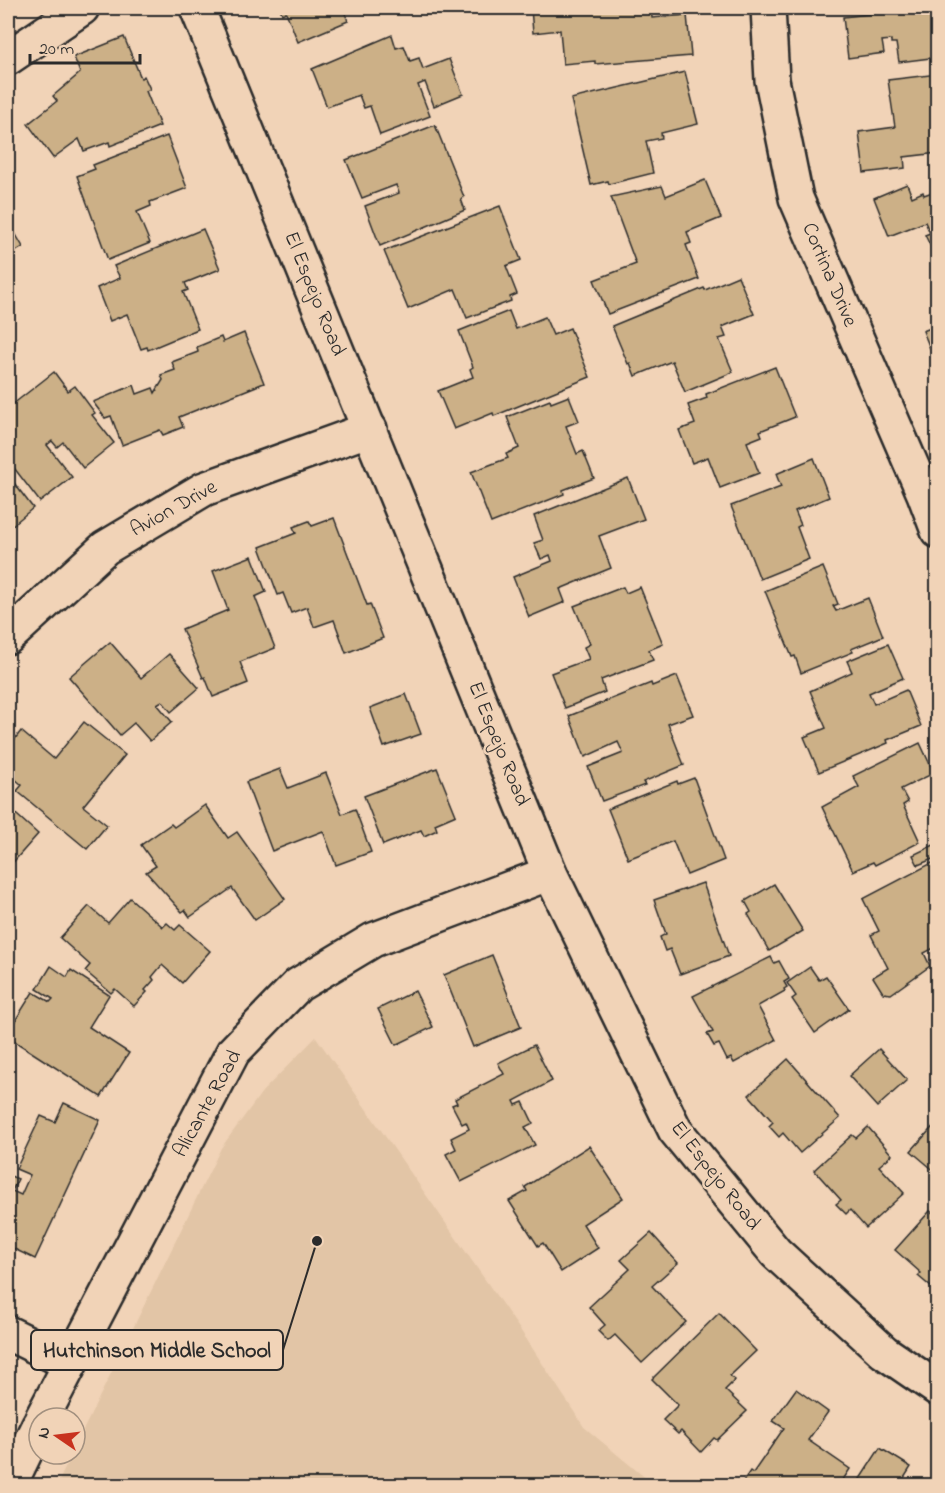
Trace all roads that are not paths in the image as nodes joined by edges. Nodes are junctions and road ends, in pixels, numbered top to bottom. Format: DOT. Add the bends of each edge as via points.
graph roads {
  1 [pos="82,8"];
  2 [pos="197,8"];
  3 [pos="768,8"];
  4 [pos="8,58"];
  5 [pos="370,429"];
  6 [pos="931,492"];
  7 [pos="938,531"];
  8 [pos="8,638"];
  9 [pos="550,873"];
  10 [pos="8,1333"];
  11 [pos="69,1363"];
  12 [pos="938,1389"];
  13 [pos="48,1406"];
  14 [pos="27,1448"];
  15 [pos="9,1485"];
  1 -- 4 [label="street"];
  2 -- 5 [label="street, El Espejo Road"];
  3 -- 6 [label="street, Cortina Drive" via="772,80 796,198"];
  5 -- 8 [label="street, Avion Drive" via="204,489 105,548"];
  5 -- 9 [label="street, El Espejo Road"];
  6 -- 7 [label="street, Cortina Drive"];
  9 -- 11 [label="street, Alicante Road" via="373,939 298,985 233,1052"];
  9 -- 12 [label="street, El Espejo Road" via="675,1130 776,1253 884,1352"];
  10 -- 11 [label="street"];
  11 -- 13 [label="street, Alicante Road"];
  14 -- 15 [label="street"];
}
